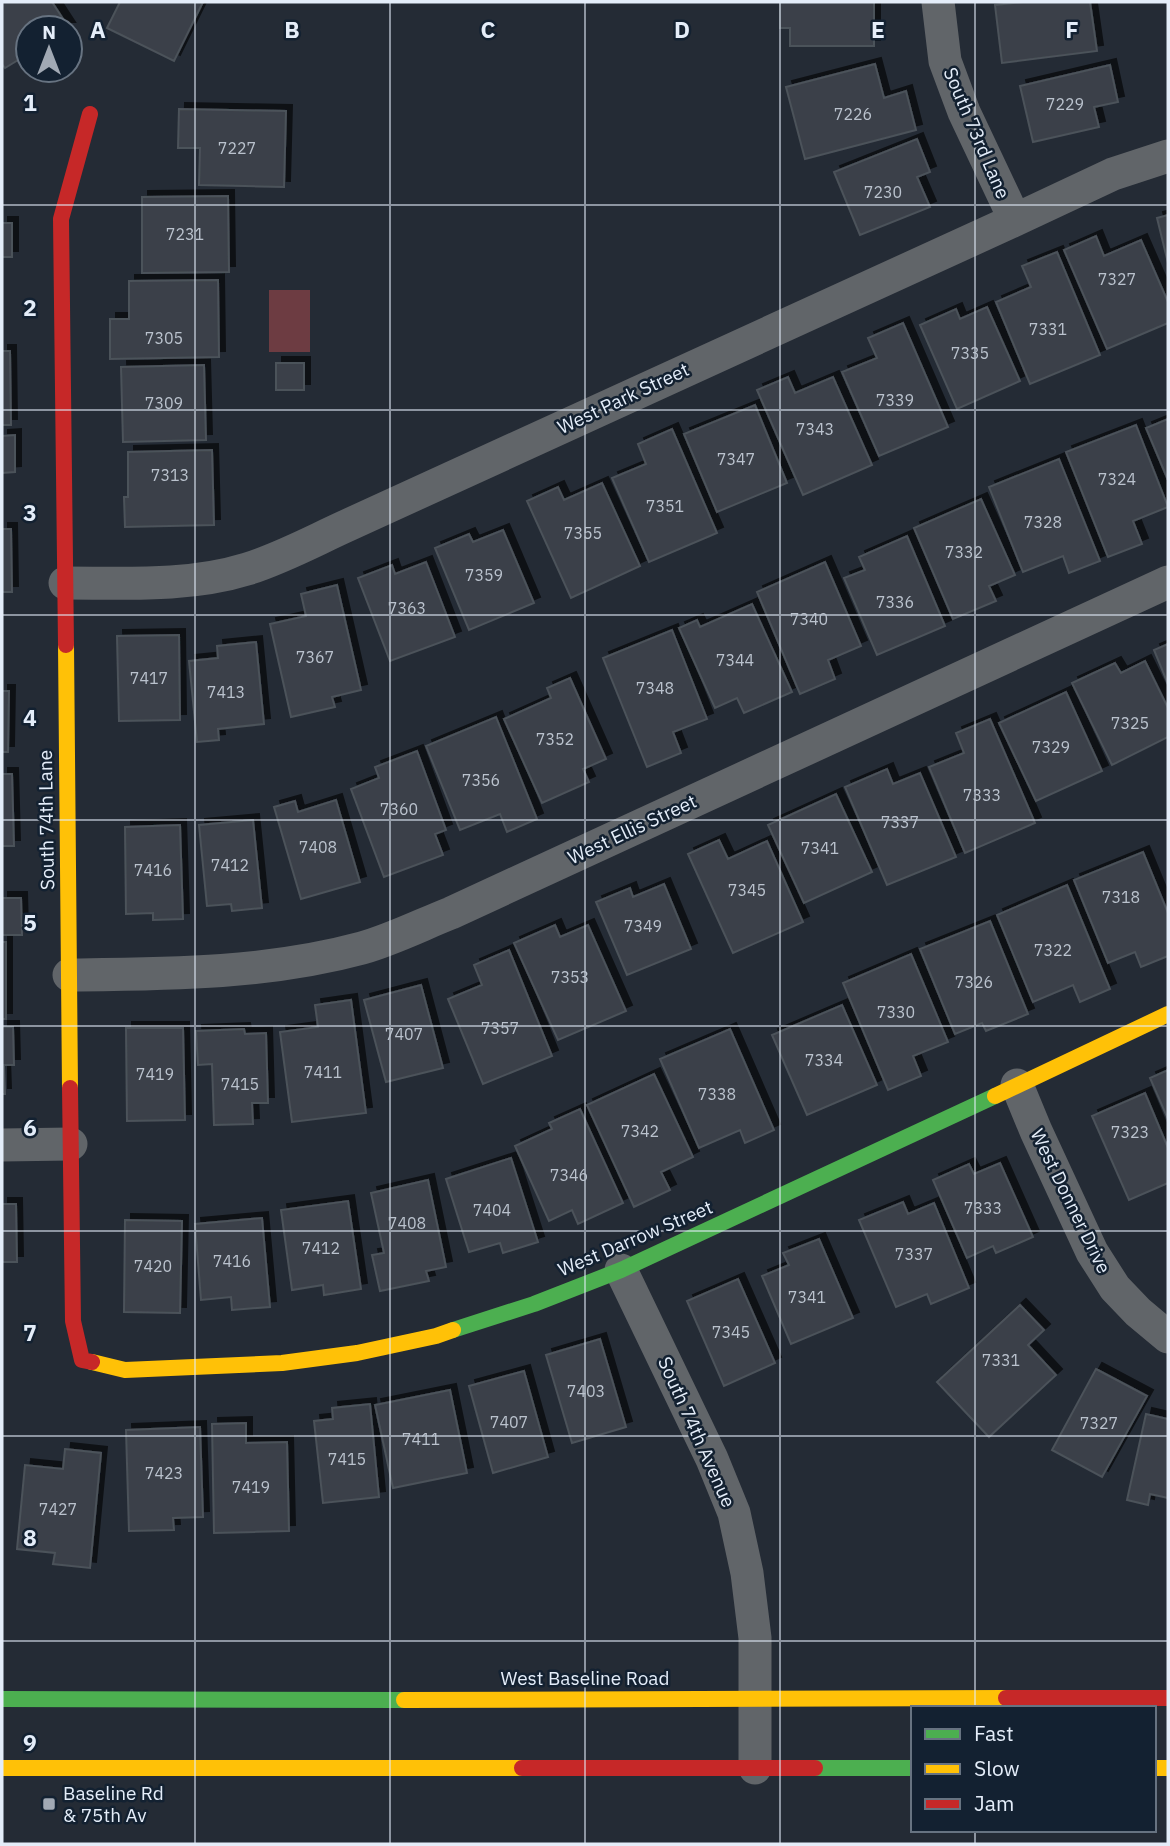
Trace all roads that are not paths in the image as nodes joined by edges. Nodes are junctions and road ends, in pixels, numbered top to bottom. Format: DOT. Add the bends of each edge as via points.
graph roads {
  1 [pos="938,2"];
  2 [pos="90,114"];
  3 [pos="1168,156"];
  4 [pos="1015,220"];
  5 [pos="1168,582"];
  6 [pos="65,583"];
  7 [pos="69,975"];
  8 [pos="1168,1014"];
  9 [pos="1017,1084"];
  10 [pos="71,1144"];
  11 [pos="2,1145"];
  12 [pos="621,1270"];
  13 [pos="1168,1337"];
  14 [pos="82,1360"];
  15 [pos="755,1698"];
  16 [pos="1168,1698"];
  17 [pos="2,1699"];
  18 [pos="2,1768"];
  19 [pos="755,1768"];
  20 [pos="911,1768"];
  1 -- 4 [label="street, South 73rd Lane" via="945,61"];
  2 -- 6 [label="street, South 74th Lane" via="61,219"];
  3 -- 4 [label="street, West Park Street" via="1113,174"];
  4 -- 6 [label="street, West Park Street" via="286,555 201,579"];
  5 -- 7 [label="street, West Ellis Street" via="464,907 363,947 237,970"];
  6 -- 7 [label="street, South 74th Lane"];
  7 -- 10 [label="street, South 74th Lane"];
  8 -- 9 [label="street, West Darrow Street"];
  9 -- 12 [label="street, West Darrow Street"];
  9 -- 13 [label="street, West Donner Drive" via="1092,1252 1115,1288"];
  10 -- 11 [label="street"];
  10 -- 14 [label="street, South 74th Lane" via="73,1321"];
  12 -- 14 [label="street, West Darrow Street" via="436,1336 357,1353 282,1363 125,1370"];
  12 -- 15 [label="street, South 74th Avenue" via="734,1513 755,1638"];
  15 -- 16 [label="street, West Baseline Road"];
  15 -- 17 [label="street, West Baseline Road"];
  15 -- 19 [label="street, South 74th Avenue"];
  18 -- 19 [label="street"];
  19 -- 20 [label="street"];
}
